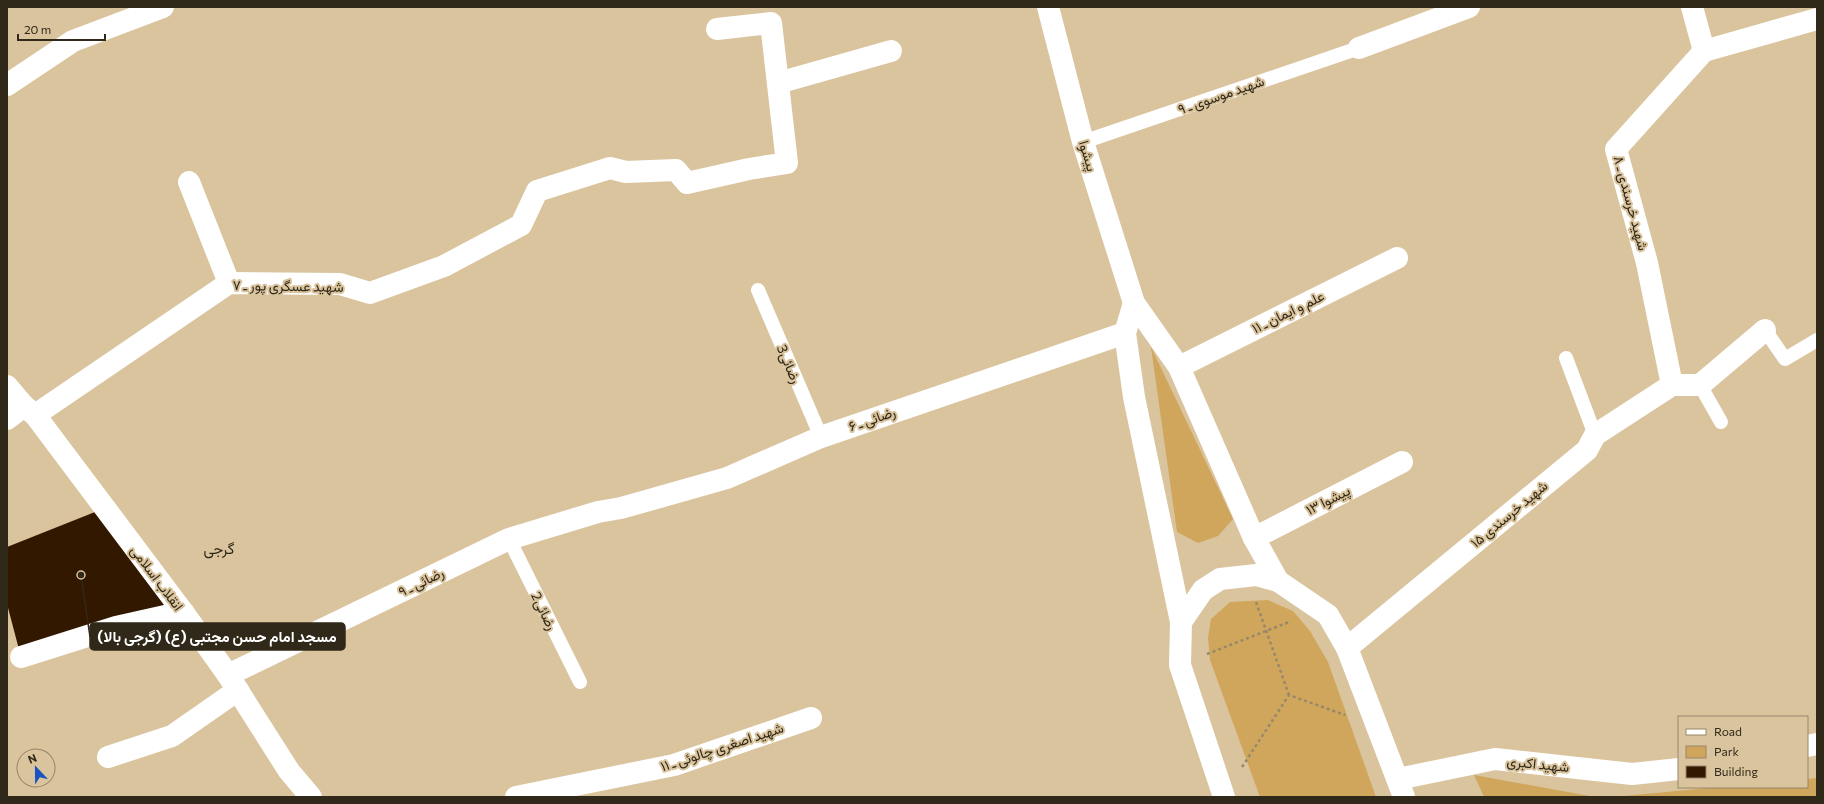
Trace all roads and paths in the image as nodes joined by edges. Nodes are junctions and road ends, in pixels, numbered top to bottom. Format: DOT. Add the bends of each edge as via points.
graph roads {
  1 [pos="163,7"];
  2 [pos="1048,7"];
  3 [pos="1469,7"];
  4 [pos="1692,7"];
  5 [pos="1817,19"];
  6 [pos="717,29"];
  7 [pos="1359,48"];
  8 [pos="891,51"];
  9 [pos="1704,51"];
  10 [pos="778,83"];
  11 [pos="7,85"];
  12 [pos="1083,142"];
  13 [pos="189,182"];
  14 [pos="1397,258"];
  15 [pos="229,283"];
  16 [pos="758,290"];
  17 [pos="1134,303"];
  18 [pos="1765,330"];
  19 [pos="1125,333"];
  20 [pos="1817,340"];
  21 [pos="1566,358"];
  22 [pos="1179,367"];
  23 [pos="1672,385"];
  24 [pos="1700,385"];
  25 [pos="7,386"];
  26 [pos="30,411"];
  27 [pos="7,419"];
  28 [pos="1721,422"];
  29 [pos="1595,435"];
  30 [pos="821,437"];
  31 [pos="1402,462"];
  32 [pos="621,508"];
  33 [pos="1254,538"];
  34 [pos="509,539"];
  35 [pos="1245,576"];
  36 [pos="1278,581"];
  37 [pos="1321,610"];
  38 [pos="183,612"];
  39 [pos="1182,622"];
  40 [pos="1267,630"];
  41 [pos="1347,648"];
  42 [pos="21,657"];
  43 [pos="1180,665"];
  44 [pos="233,682"];
  45 [pos="580,682"];
  46 [pos="1289,696"];
  47 [pos="811,718"];
  48 [pos="1378,727"];
  49 [pos="108,757"];
  50 [pos="1678,769"];
  51 [pos="1401,788"];
  52 [pos="1222,796"];
  53 [pos="311,797"];
  54 [pos="516,797"];
  1 -- 11 [label="street" via="73,41"];
  2 -- 12 [label="street, پیشوا"];
  3 -- 7 [label="street"];
  4 -- 9 [label="street"];
  5 -- 9 [label="street"];
  6 -- 10 [label="street" via="771,23"];
  7 -- 12 [label="lane, شهید موسوی ـ ۹"];
  8 -- 10 [label="street"];
  9 -- 23 [label="street, شهید خرسندی ـ ۸" via="1616,150 1647,263"];
  10 -- 15 [label="street, شهید عسگری پور ـ ۷" via="787,163 687,183 676,170 626,172 610,168 537,191 521,225 444,266 370,293 340,284"];
  12 -- 17 [label="street, پیشوا"];
  13 -- 15 [label="street"];
  14 -- 22 [label="street, علم و ایمان ـ ۱۱"];
  15 -- 26 [label="street, شهید عسگری پور ـ ۷"];
  16 -- 30 [label="lane, رضائی3"];
  17 -- 19 [label="street"];
  17 -- 22 [label="street, پیشوا"];
  18 -- 20 [label="lane" via="1785,359"];
  18 -- 24 [label="street"];
  19 -- 30 [label="street, رضائی ـ ۶"];
  19 -- 39 [label="street" via="1134,398"];
  21 -- 29 [label="lane"];
  22 -- 33 [label="street, پیشوا"];
  23 -- 24 [label="street"];
  23 -- 29 [label="street, شهید خرسندی ۱۵"];
  24 -- 28 [label="lane"];
  25 -- 26 [label="street, انقلاب اسلامی"];
  26 -- 27 [label="street, شهید عسگری پور ـ ۷"];
  26 -- 38 [label="street, انقلاب اسلامی"];
  29 -- 41 [label="street, شهید خرسندی ۱۵" via="1587,450"];
  30 -- 32 [label="street, رضائی ـ ۶" via="727,478"];
  31 -- 33 [label="street, پیشوا ۱۳"];
  32 -- 34 [label="street, رضائی ـ ۹" via="598,512"];
  33 -- 36 [label="street, پیشوا"];
  34 -- 44 [label="street, رضائی ـ ۹"];
  34 -- 45 [label="lane, رضائی2"];
  35 -- 36 [label="street" via="1256,575"];
  35 -- 39 [label="street" via="1220,579 1203,590"];
  35 -- 40 [label="path"];
  36 -- 37 [label="street"];
  37 -- 40 [label="path"];
  37 -- 41 [label="street" via="1328,615"];
  38 -- 42 [label="street" via="137,621"];
  38 -- 44 [label="street, انقلاب اسلامی"];
  39 -- 43 [label="street"];
  40 -- 43 [label="path"];
  40 -- 46 [label="path"];
  41 -- 48 [label="street"];
  43 -- 52 [label="street"];
  44 -- 49 [label="street, رضائی ـ ۹" via="172,736"];
  44 -- 53 [label="street, انقلاب اسلامی" via="289,770"];
  46 -- 48 [label="path"];
  46 -- 52 [label="path"];
  47 -- 54 [label="street, شهید اصغری چالوئی ـ ۱۱" via="674,765"];
  48 -- 51 [label="street"];
  50 -- 51 [label="street, شهید اکبری" via="1632,774 1495,759"];
}
